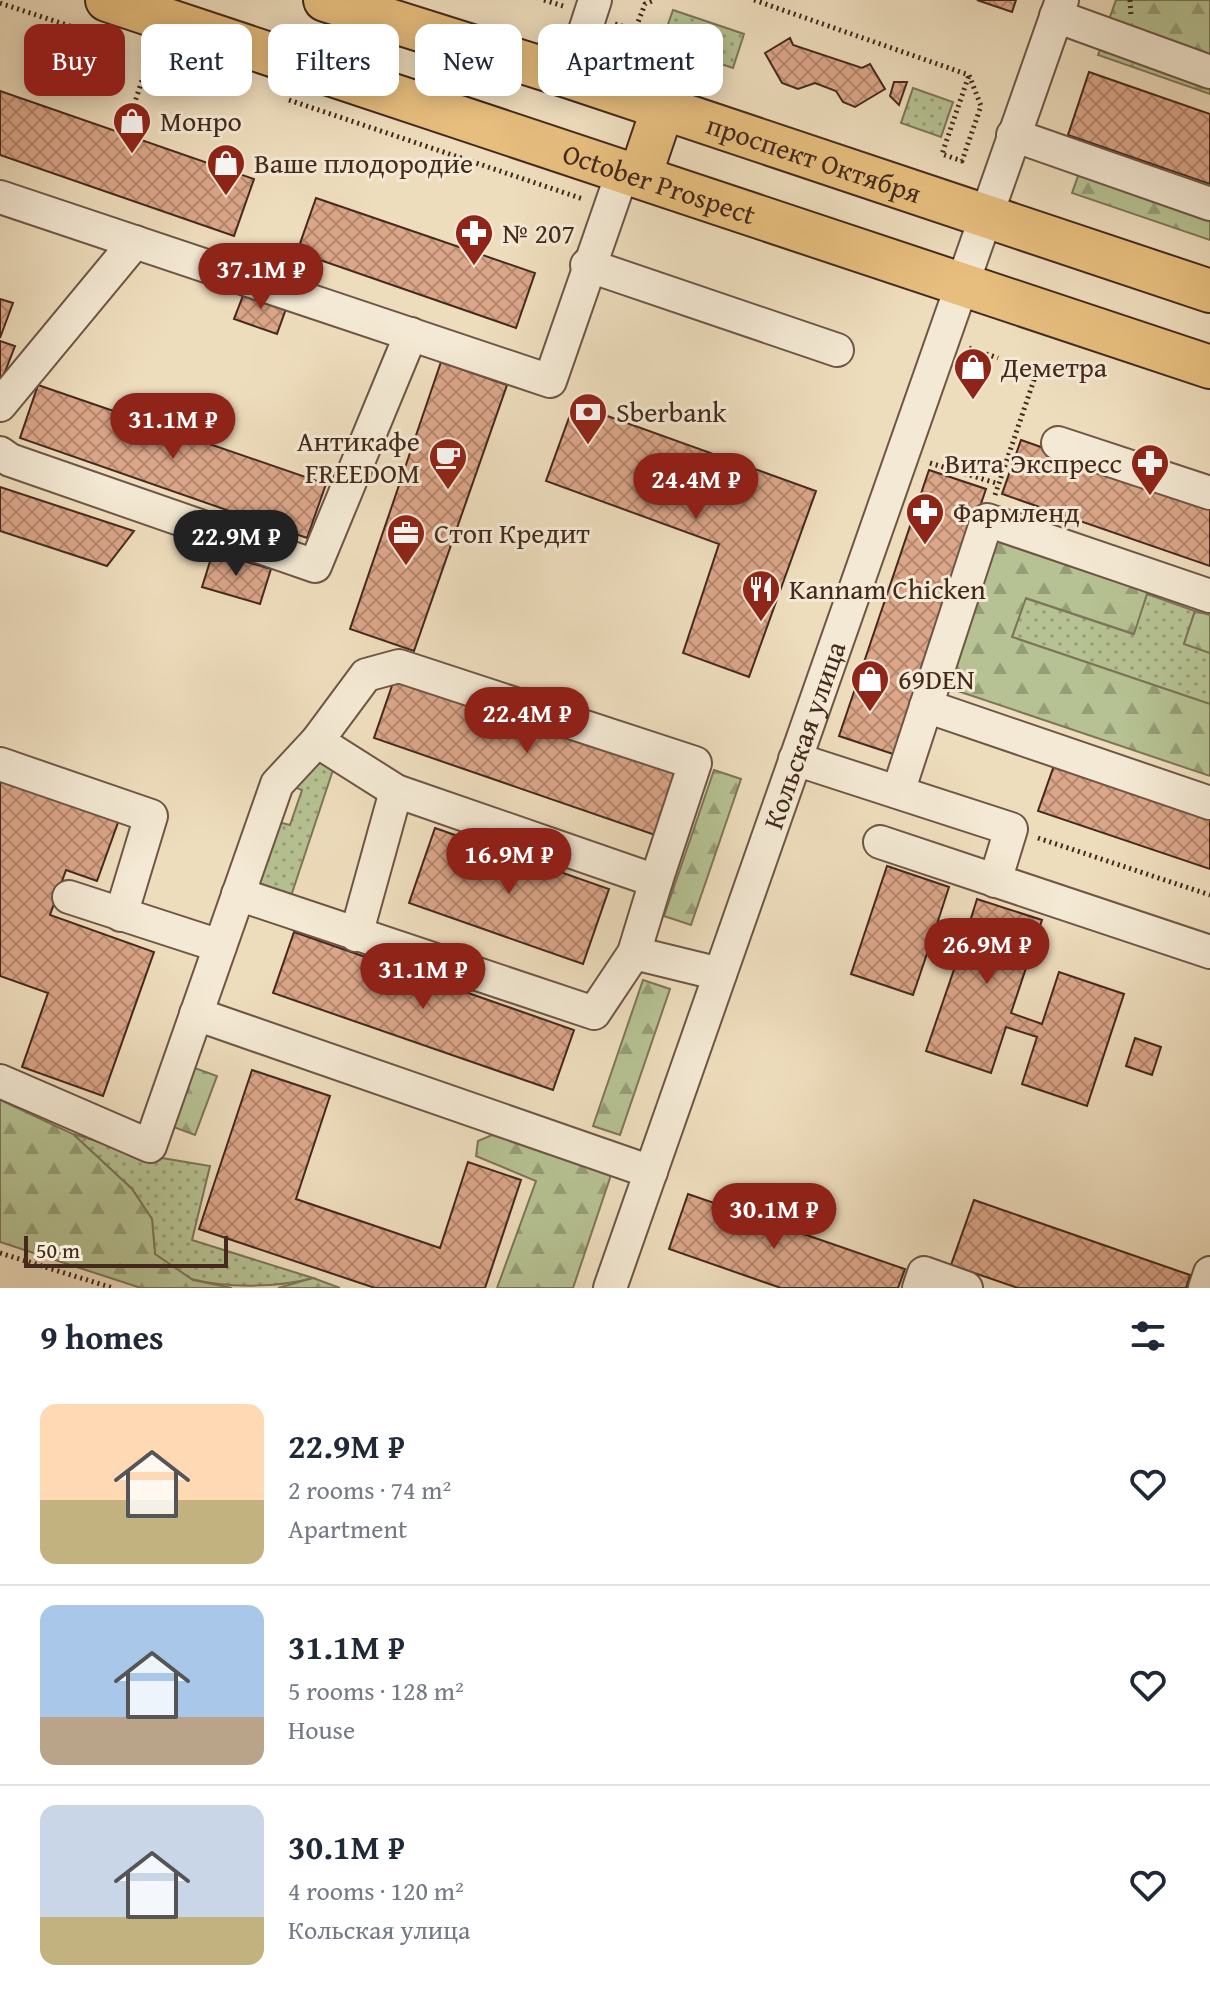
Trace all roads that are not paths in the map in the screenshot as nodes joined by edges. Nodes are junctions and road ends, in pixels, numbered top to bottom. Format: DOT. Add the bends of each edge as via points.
graph roads {
  1 [pos="325,0"];
  2 [pos="1059,8"];
  3 [pos="106,19"];
  4 [pos="538,67"];
  5 [pos="1210,72"];
  6 [pos="627,96"];
  7 [pos="663,108"];
  8 [pos="1013,135"];
  9 [pos="624,185"];
  10 [pos="0,197"];
  11 [pos="1210,204"];
  12 [pos="985,214"];
  13 [pos="135,242"];
  14 [pos="587,265"];
  15 [pos="961,283"];
  16 [pos="1210,291"];
  17 [pos="411,334"];
  18 [pos="837,350"];
  19 [pos="1210,367"];
  20 [pos="0,405"];
  21 [pos="1058,443"];
  22 [pos="0,453"];
  23 [pos="1210,493"];
  24 [pos="1210,596"];
  25 [pos="926,706"];
  26 [pos="317,741"];
  27 [pos="795,759"];
  28 [pos="0,764"];
  29 [pos="396,791"];
  30 [pos="898,792"];
  31 [pos="1210,803"];
  32 [pos="880,842"];
  33 [pos="656,881"];
  34 [pos="995,881"];
  35 [pos="238,894"];
  36 [pos="69,897"];
  37 [pos="121,915"];
  38 [pos="356,935"];
  39 [pos="220,946"];
  40 [pos="1210,952"];
  41 [pos="634,953"];
  42 [pos="720,974"];
  43 [pos="196,1014"];
  44 [pos="0,1081"];
  45 [pos="651,1172"];
  46 [pos="610,1288"];
  47 [pos="919,1288"];
  48 [pos="966,1288"];
  1 -- 4 [label="main road, проспект Октября"];
  2 -- 5 [label="street"];
  2 -- 8 [label="street, Кольская улица"];
  3 -- 9 [label="main road, October Prospect"];
  6 -- 7 [label="main road, проспект Октября"];
  7 -- 9 [label="main road"];
  7 -- 12 [label="main road, проспект Октября"];
  8 -- 11 [label="street"];
  8 -- 12 [label="street, Кольская улица"];
  9 -- 14 [label="street"];
  9 -- 15 [label="main road, October Prospect"];
  10 -- 13 [label="street"];
  12 -- 15 [label="street, Кольская улица"];
  12 -- 16 [label="main road, проспект Октября"];
  13 -- 17 [label="street"];
  13 -- 20 [label="street"];
  14 -- 17 [label="street" via="550,381"];
  14 -- 18 [label="street"];
  15 -- 19 [label="main road, October Prospect"];
  15 -- 27 [label="street, Кольская улица"];
  17 -- 22 [label="street" via="315,566"];
  21 -- 23 [label="street"];
  24 -- 25 [label="street" via="987,520"];
  25 -- 30 [label="street"];
  25 -- 31 [label="street"];
  26 -- 29 [label="street"];
  26 -- 33 [label="street" via="366,675 399,666 695,763"];
  26 -- 35 [label="street" via="277,784"];
  27 -- 30 [label="street"];
  27 -- 42 [label="street, Кольская улица"];
  28 -- 37 [label="street" via="151,816"];
  29 -- 33 [label="street"];
  29 -- 38 [label="street"];
  30 -- 34 [label="street" via="1011,829"];
  32 -- 34 [label="street"];
  33 -- 41 [label="street"];
  34 -- 40 [label="street"];
  35 -- 38 [label="street"];
  35 -- 39 [label="street"];
  36 -- 37 [label="street"];
  37 -- 39 [label="street"];
  38 -- 41 [label="street" via="594,1013"];
  39 -- 43 [label="street"];
  41 -- 42 [label="street"];
  42 -- 45 [label="street, Кольская улица"];
  43 -- 44 [label="street" via="150,1146"];
  43 -- 45 [label="street"];
  45 -- 46 [label="street, Кольская улица"];
  47 -- 48 [label="street" via="924,1273"];
}
